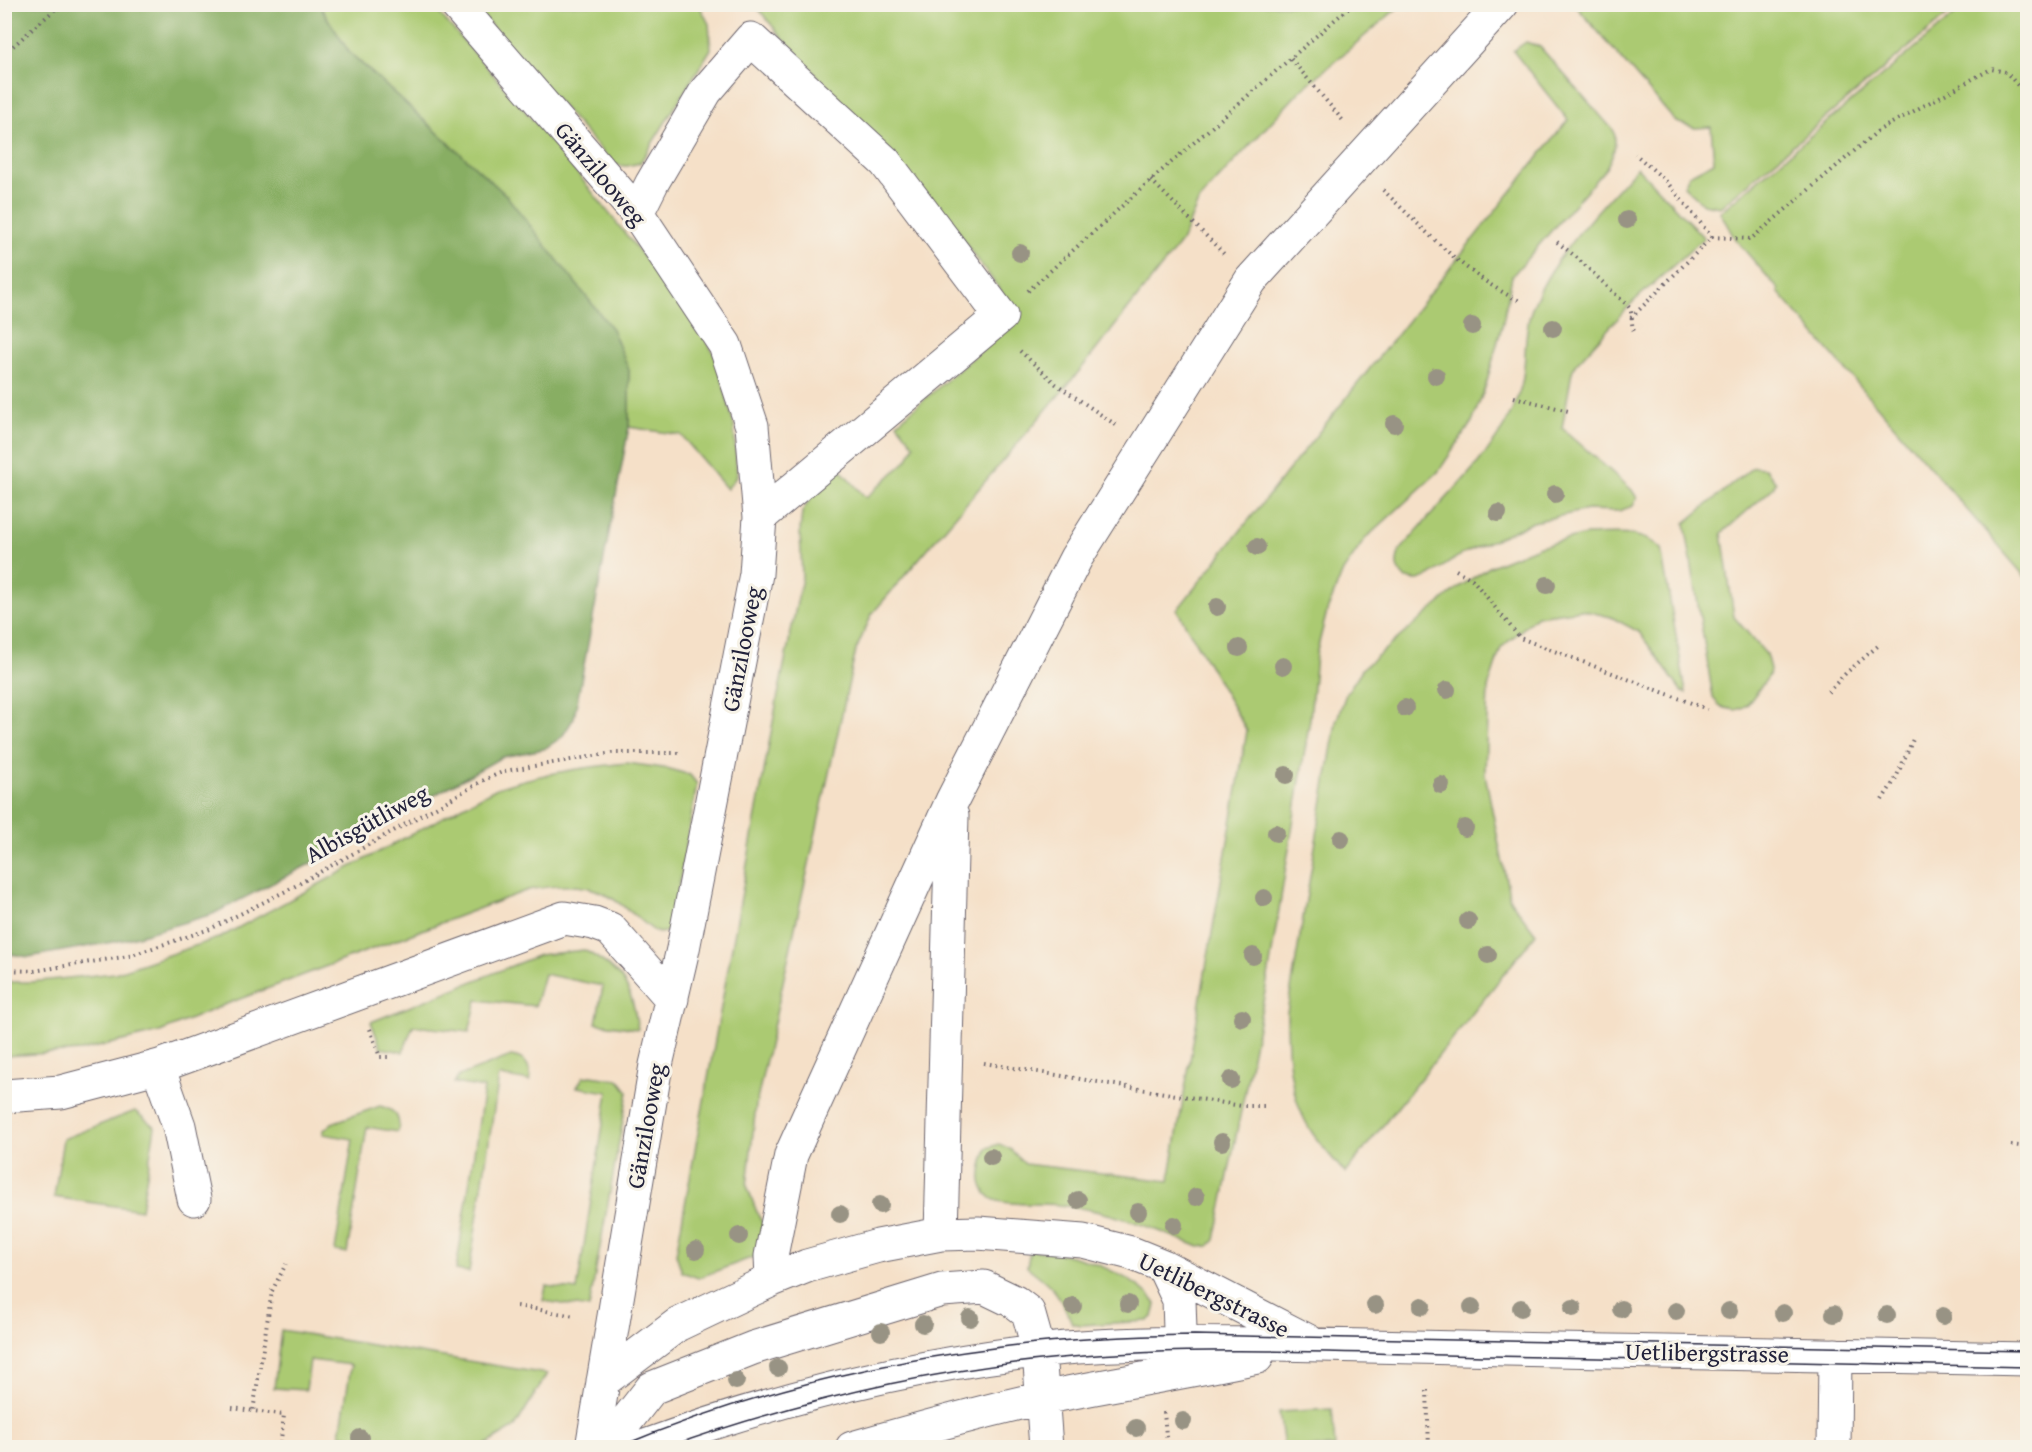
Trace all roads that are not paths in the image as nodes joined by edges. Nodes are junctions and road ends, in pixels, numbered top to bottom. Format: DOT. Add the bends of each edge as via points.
graph roads {
  1 [pos="456,4"];
  2 [pos="1502,4"];
  3 [pos="637,213"];
  4 [pos="760,517"];
  5 [pos="952,801"];
  6 [pos="672,999"];
  7 [pos="158,1067"];
  8 [pos="4,1096"];
  9 [pos="194,1200"];
  10 [pos="941,1234"];
  11 [pos="1163,1266"];
  12 [pos="772,1280"];
  13 [pos="1181,1343"];
  14 [pos="1315,1345"];
  15 [pos="1039,1351"];
  16 [pos="1835,1356"];
  17 [pos="2028,1359"];
  18 [pos="1172,1375"];
  19 [pos="603,1381"];
  20 [pos="1043,1398"];
  21 [pos="592,1448"];
  22 [pos="605,1448"];
  23 [pos="640,1448"];
  24 [pos="852,1448"];
  25 [pos="1046,1448"];
  26 [pos="1834,1448"];
  1 -- 3 [label="street, Gänzilooweg"];
  2 -- 5 [label="street" via="1251,280 1076,558"];
  3 -- 4 [label="street, Gänzilooweg" via="725,345 752,426"];
  3 -- 4 [label="street" via="706,91 751,39 885,162 1001,316"];
  4 -- 6 [label="street, Gänzilooweg" via="756,574"];
  5 -- 10 [label="street"];
  5 -- 12 [label="street" via="791,1155 771,1256"];
  6 -- 7 [label="street" via="610,929 564,918"];
  6 -- 19 [label="street, Gänzilooweg" via="656,1065"];
  7 -- 8 [label="street" via="61,1092"];
  7 -- 9 [label="street" via="179,1126"];
  10 -- 11 [label="street, Uetlibergstrasse" via="1083,1241"];
  10 -- 12 [label="street, Uetlibergstrasse" via="878,1246"];
  11 -- 13 [label="street" via="1179,1300"];
  11 -- 14 [label="street, Uetlibergstrasse"];
  12 -- 19 [label="street, Uetlibergstrasse" via="677,1325"];
  13 -- 14 [label="street, Uetlibergstrasse"];
  13 -- 15 [label="street, Uetlibergstrasse"];
  13 -- 18 [label="street" via="1181,1360"];
  14 -- 16 [label="street, Uetlibergstrasse"];
  14 -- 18 [label="street, Uetlibergstrasse"];
  15 -- 20 [label="street"];
  15 -- 22 [label="street" via="1028,1312 1015,1302 984,1287 942,1290 753,1348 652,1388"];
  15 -- 23 [label="street, Uetlibergstrasse" via="960,1362 818,1392 709,1422"];
  16 -- 17 [label="street, Uetlibergstrasse"];
  16 -- 26 [label="street"];
  18 -- 20 [label="street, Uetlibergstrasse"];
  19 -- 21 [label="street"];
  20 -- 24 [label="street, Uetlibergstrasse"];
  20 -- 25 [label="street"];
}
